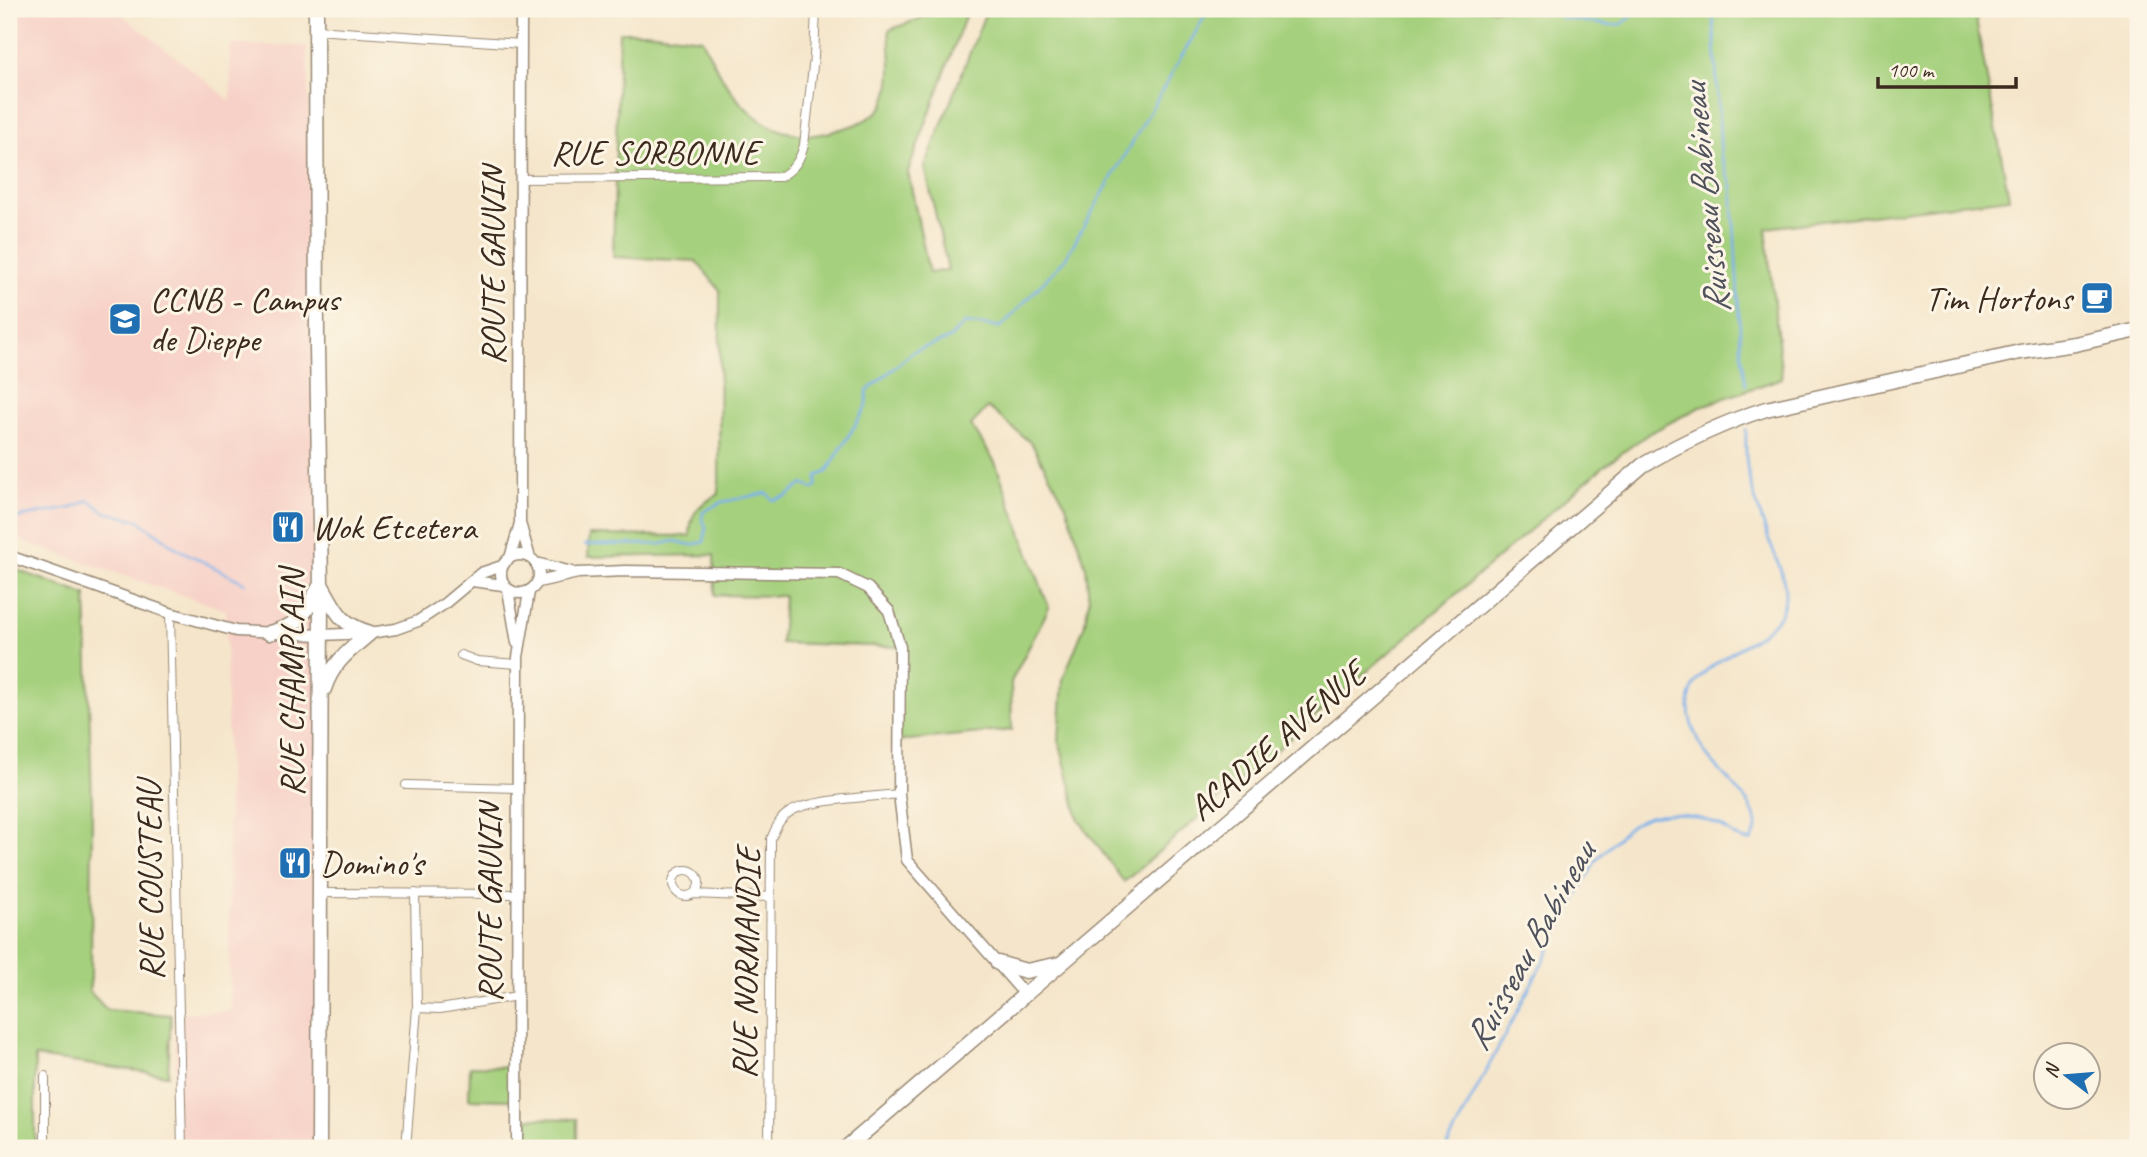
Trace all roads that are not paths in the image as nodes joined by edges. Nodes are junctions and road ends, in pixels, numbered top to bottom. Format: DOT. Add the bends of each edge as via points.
graph roads {
  1 [pos="316,9"];
  2 [pos="521,9"];
  3 [pos="816,9"];
  4 [pos="315,30"];
  5 [pos="521,44"];
  6 [pos="520,179"];
  7 [pos="2138,330"];
  8 [pos="520,523"];
  9 [pos="9,556"];
  10 [pos="533,560"];
  11 [pos="506,562"];
  12 [pos="578,573"];
  13 [pos="472,581"];
  14 [pos="538,582"];
  15 [pos="321,585"];
  16 [pos="505,587"];
  17 [pos="528,592"];
  18 [pos="170,613"];
  19 [pos="269,633"];
  20 [pos="370,633"];
  21 [pos="320,635"];
  22 [pos="461,655"];
  23 [pos="518,660"];
  24 [pos="321,701"];
  25 [pos="407,785"];
  26 [pos="518,788"];
  27 [pos="899,794"];
  28 [pos="320,893"];
  29 [pos="415,893"];
  30 [pos="517,894"];
  31 [pos="693,894"];
  32 [pos="770,897"];
  33 [pos="998,963"];
  34 [pos="1064,963"];
  35 [pos="517,996"];
  36 [pos="1026,996"];
  37 [pos="417,1009"];
  38 [pos="44,1076"];
  39 [pos="45,1148"];
  40 [pos="182,1148"];
  41 [pos="319,1148"];
  42 [pos="406,1148"];
  43 [pos="517,1148"];
  44 [pos="769,1148"];
  45 [pos="846,1148"];
  1 -- 4 [label="main road, RUE CHAMPLAIN"];
  2 -- 5 [label="street, ROUTE GAUVIN"];
  3 -- 6 [label="street, RUE SORBONNE" via="804,145 800,159 780,177"];
  4 -- 5 [label="street"];
  4 -- 15 [label="main road, RUE CHAMPLAIN"];
  5 -- 6 [label="street, ROUTE GAUVIN"];
  6 -- 8 [label="street, ROUTE GAUVIN"];
  7 -- 34 [label="main road, ACADIE AVENUE" via="1766,408 1690,438 1643,465"];
  8 -- 10 [label="street, ROUTE GAUVIN"];
  8 -- 11 [label="street, ROUTE GAUVIN"];
  9 -- 18 [label="street"];
  10 -- 11 [label="street" via="520,555"];
  10 -- 12 [label="street"];
  10 -- 14 [label="street" via="539,569"];
  11 -- 13 [label="street"];
  11 -- 16 [label="street" via="501,578"];
  12 -- 14 [label="street"];
  12 -- 27 [label="street" via="839,574 868,588 890,611 900,647"];
  13 -- 16 [label="street"];
  13 -- 20 [label="street" via="418,621"];
  14 -- 17 [label="street"];
  15 -- 19 [label="main road" via="299,620 290,628"];
  15 -- 20 [label="main road" via="341,618"];
  15 -- 21 [label="main road, RUE CHAMPLAIN"];
  16 -- 17 [label="street" via="518,594"];
  16 -- 23 [label="street, ROUTE GAUVIN"];
  17 -- 23 [label="street, ROUTE GAUVIN"];
  18 -- 19 [label="street" via="236,631"];
  18 -- 40 [label="street, RUE COUSTEAU"];
  19 -- 21 [label="street"];
  20 -- 21 [label="street"];
  20 -- 24 [label="main road" via="329,674"];
  21 -- 24 [label="main road, RUE CHAMPLAIN"];
  22 -- 23 [label="street" via="477,661"];
  23 -- 26 [label="street, ROUTE GAUVIN"];
  24 -- 28 [label="main road, RUE CHAMPLAIN"];
  25 -- 26 [label="street"];
  26 -- 30 [label="street, ROUTE GAUVIN"];
  27 -- 32 [label="street, RUE NORMANDIE" via="790,811 771,839"];
  27 -- 33 [label="street" via="906,860"];
  28 -- 29 [label="street"];
  28 -- 41 [label="main road, RUE CHAMPLAIN"];
  29 -- 30 [label="street"];
  29 -- 37 [label="street"];
  30 -- 35 [label="street, ROUTE GAUVIN"];
  31 -- 32 [label="street"];
  32 -- 44 [label="street, RUE NORMANDIE"];
  33 -- 34 [label="main road" via="1026,971"];
  33 -- 36 [label="street"];
  34 -- 36 [label="main road, ACADIE AVENUE"];
  35 -- 37 [label="street"];
  35 -- 43 [label="street, ROUTE GAUVIN"];
  36 -- 45 [label="main road, ACADIE AVENUE"];
  37 -- 42 [label="street"];
  38 -- 39 [label="street"];
}
